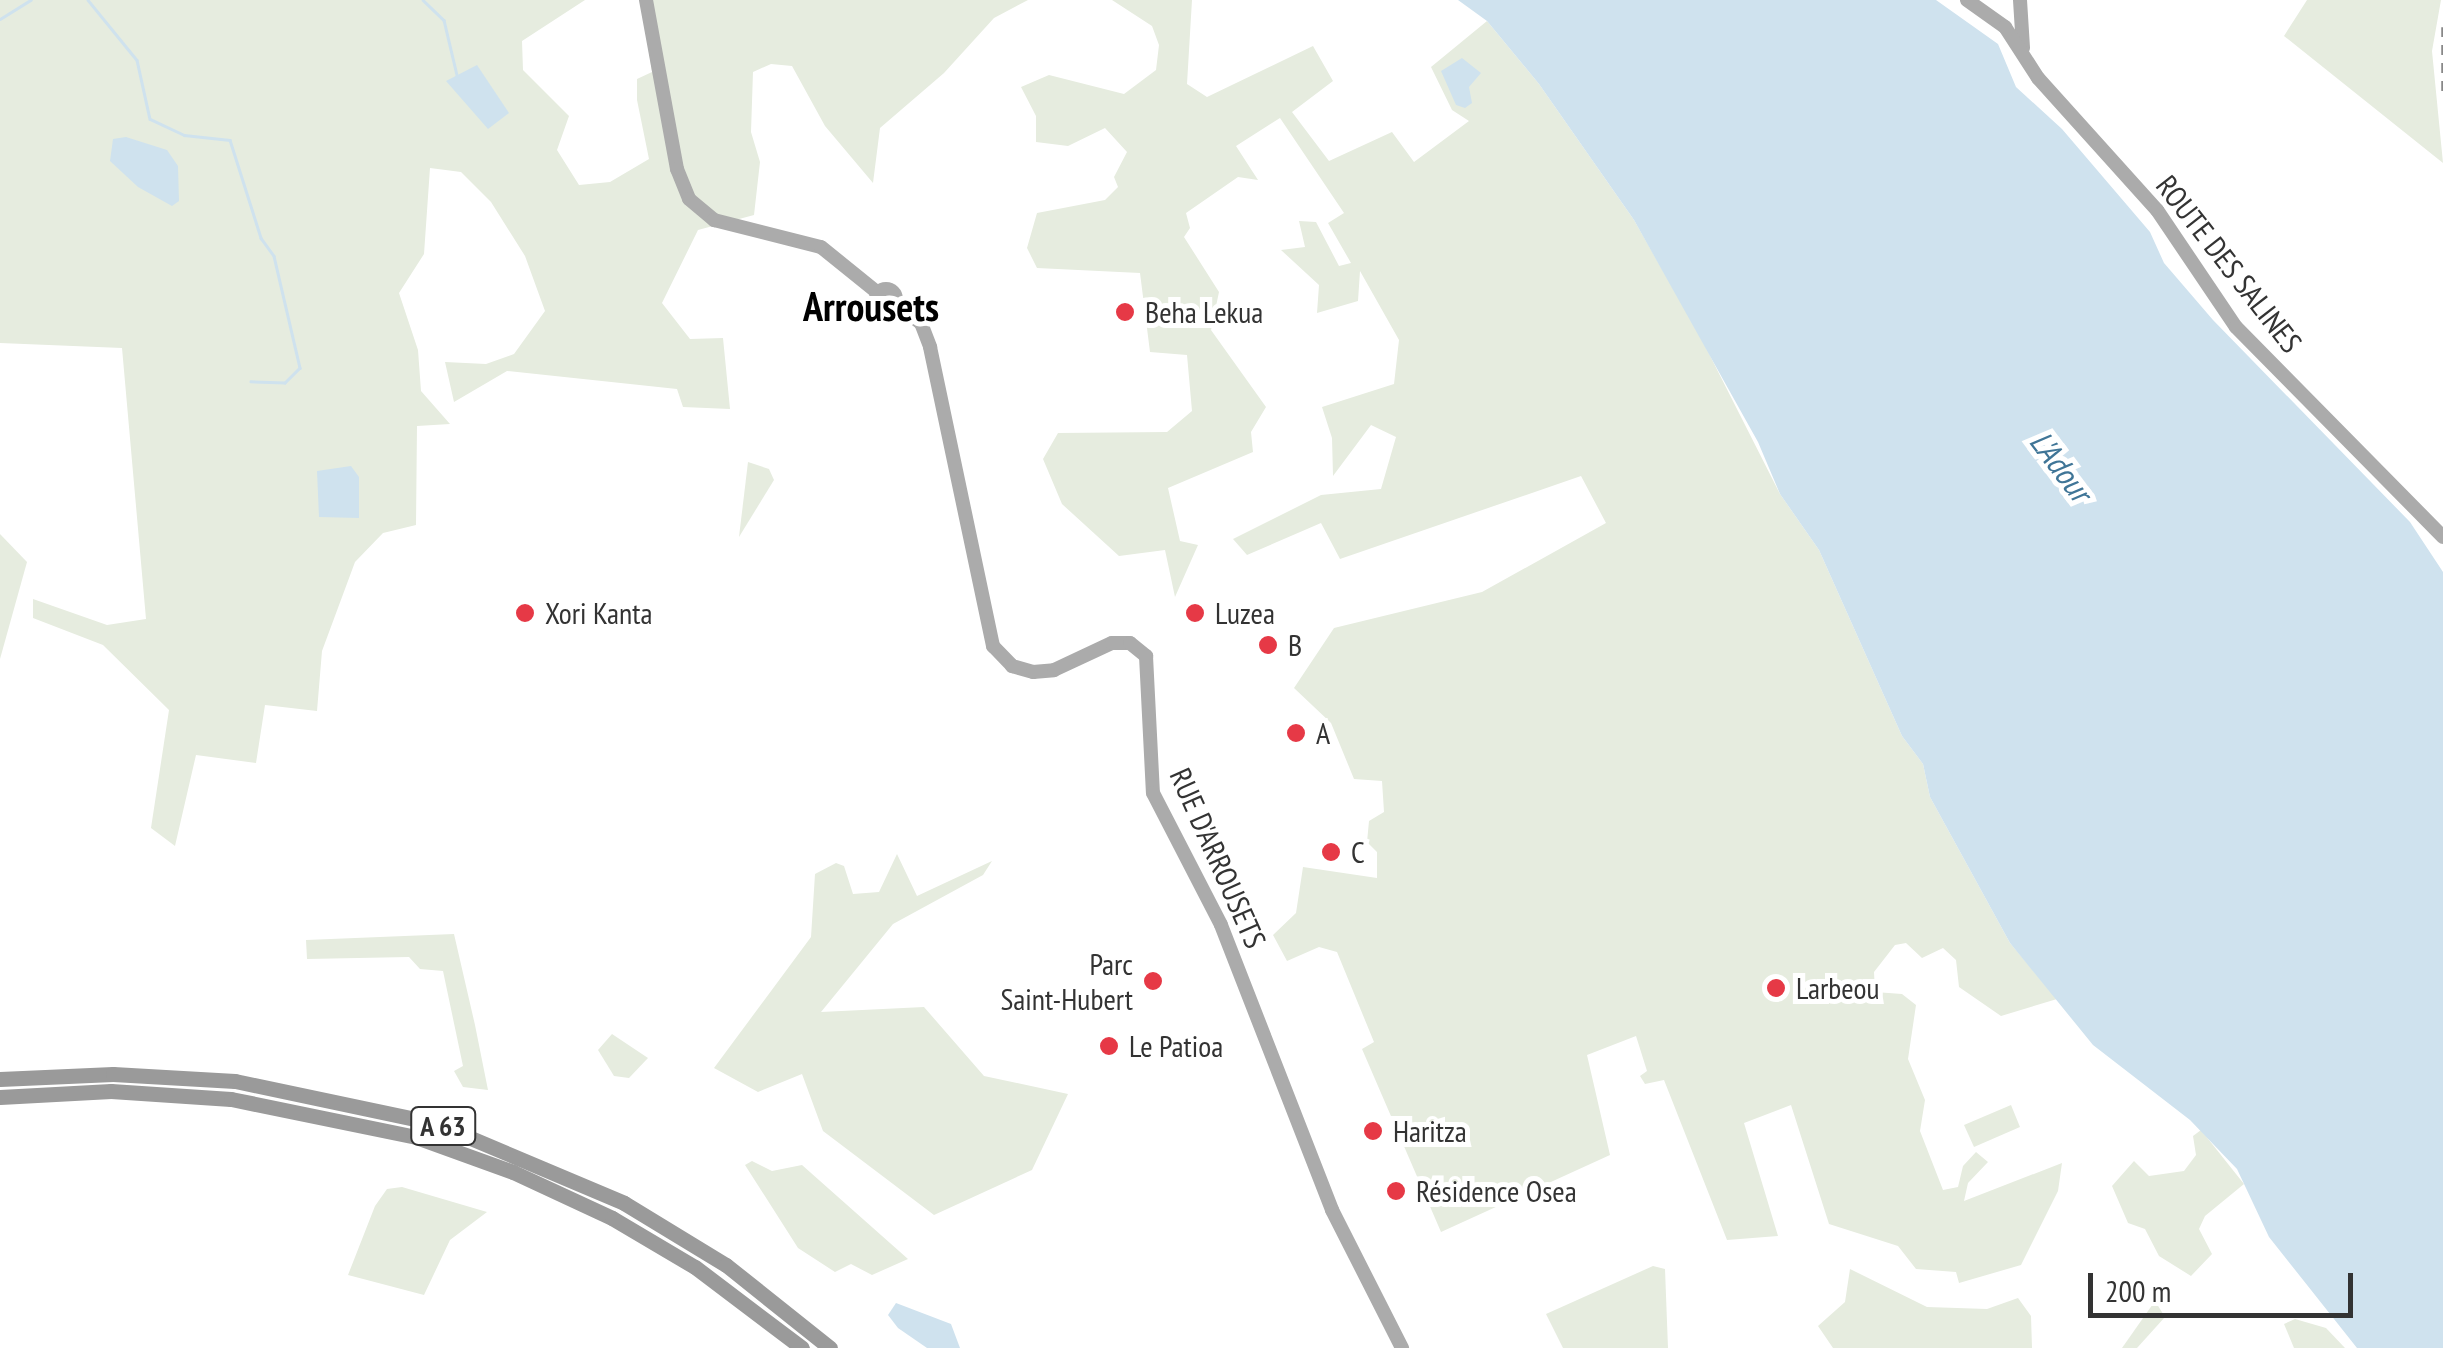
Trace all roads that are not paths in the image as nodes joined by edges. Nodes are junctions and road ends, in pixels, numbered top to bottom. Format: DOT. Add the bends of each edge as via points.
graph roads {
  1 [pos="646,0"];
  2 [pos="1968,0"];
  3 [pos="2020,0"];
  4 [pos="2011,23"];
  5 [pos="2443,537"];
  6 [pos="0,1079"];
  7 [pos="0,1097"];
  8 [pos="802,1348"];
  9 [pos="830,1348"];
  10 [pos="1402,1348"];
  1 -- 10 [label="main road, RUE D'ARROUSETS" via="677,169 690,199 714,220 826,249 878,292 881,308 895,303 921,324 993,646 1012,666 1033,672 1054,670 1112,643 1130,643 1146,656 1154,793 1222,926 1332,1210"];
  2 -- 4 [label="main road"];
  3 -- 4 [label="main road, ROUTE DES SALINES"];
  4 -- 5 [label="main road, ROUTE DES SALINES" via="2025,57 2157,210 2236,326"];
  6 -- 9 [label="highway, A 63" via="215,1079 336,1097 435,1123 624,1203 726,1265"];
  7 -- 8 [label="highway, A 63" via="112,1091 231,1099 416,1137 514,1172 612,1218 695,1267"];
}
